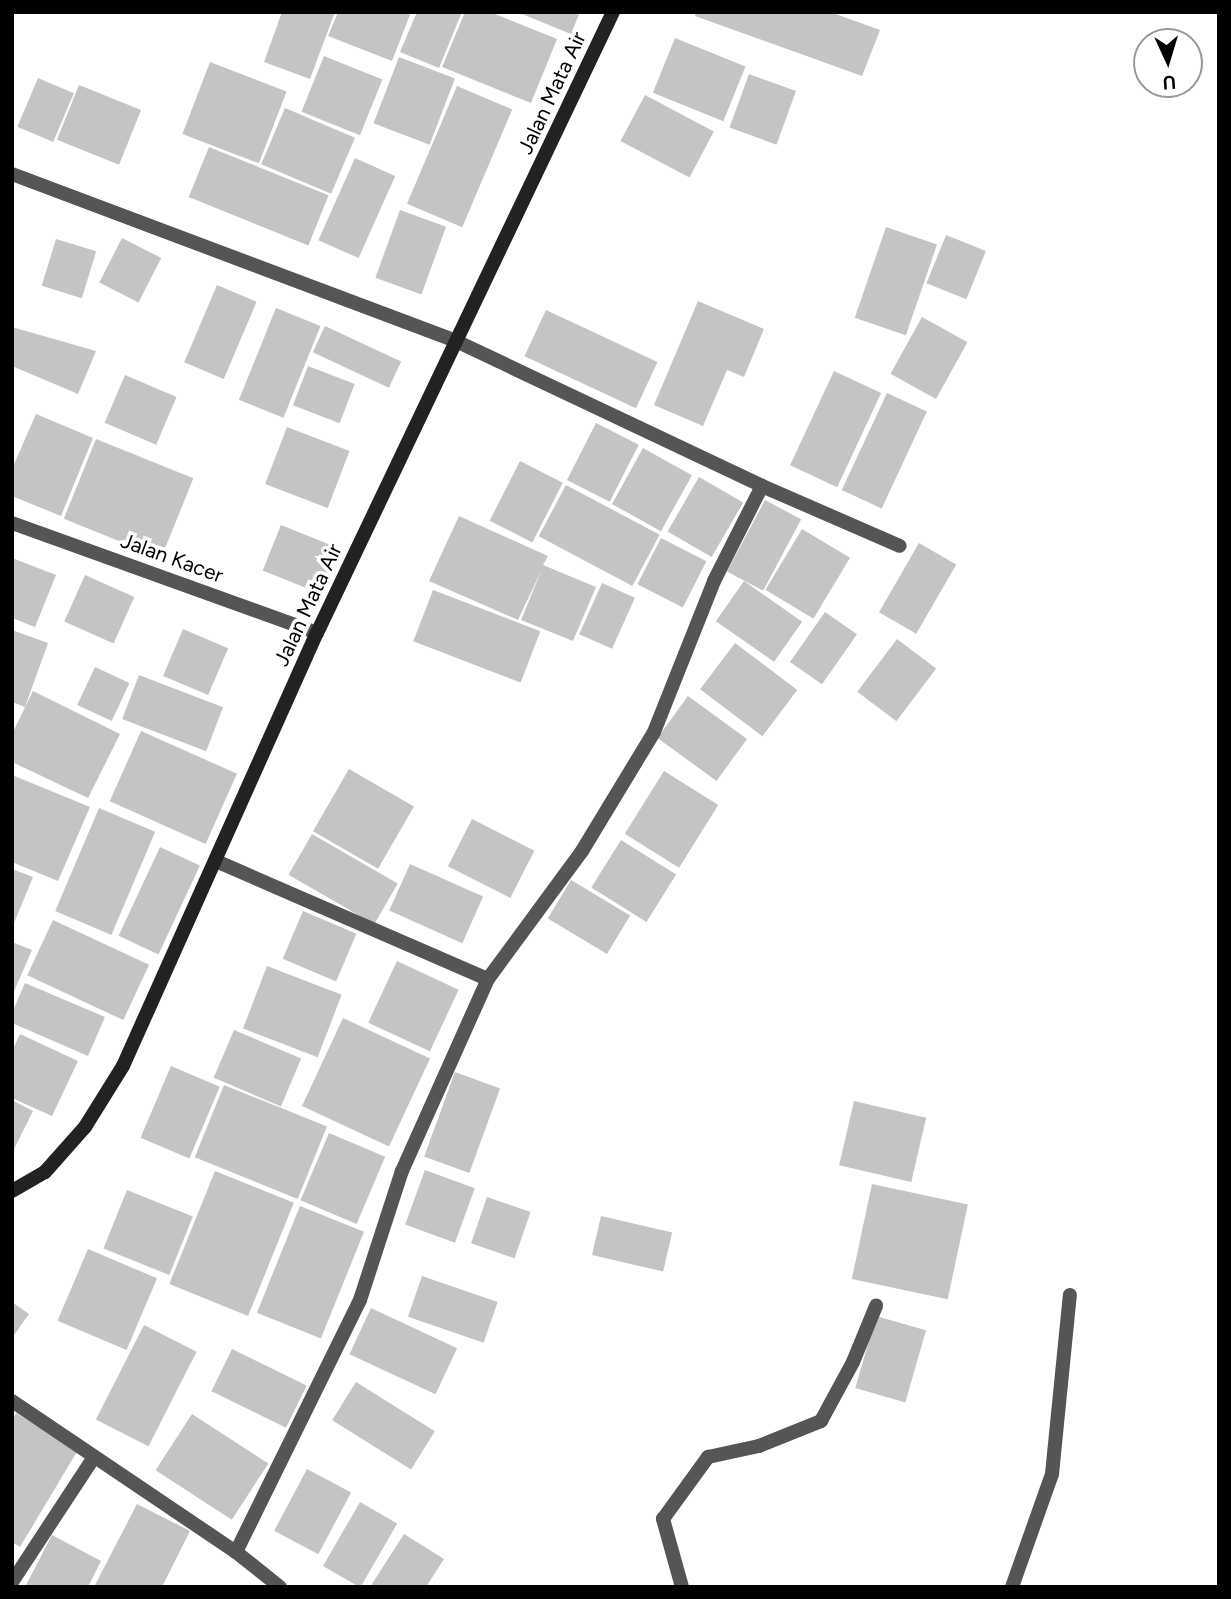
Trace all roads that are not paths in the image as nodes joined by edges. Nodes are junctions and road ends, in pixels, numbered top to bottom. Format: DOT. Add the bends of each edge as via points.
graph roads {
  1 [pos="613,12"];
  2 [pos="12,174"];
  3 [pos="458,342"];
  4 [pos="762,486"];
  5 [pos="12,523"];
  6 [pos="900,545"];
  7 [pos="317,633"];
  8 [pos="216,861"];
  9 [pos="488,979"];
  10 [pos="12,1191"];
  11 [pos="1070,1295"];
  12 [pos="876,1306"];
  13 [pos="12,1401"];
  14 [pos="94,1457"];
  15 [pos="236,1552"];
  16 [pos="12,1582"];
  17 [pos="281,1587"];
  18 [pos="682,1587"];
  19 [pos="1012,1587"];
  1 -- 3 [label="street, Jalan Mata Air"];
  2 -- 3 [label="street"];
  3 -- 4 [label="street"];
  3 -- 7 [label="street, Jalan Mata Air"];
  4 -- 6 [label="street"];
  4 -- 9 [label="street" via="714,581 654,732 582,851"];
  5 -- 7 [label="street, Jalan Kacer"];
  7 -- 8 [label="street, Jalan Mata Air"];
  8 -- 9 [label="street"];
  8 -- 10 [label="street, Jalan Mata Air" via="123,1066 92,1117 45,1172"];
  9 -- 15 [label="street" via="402,1171 360,1300"];
  11 -- 19 [label="street" via="1052,1474"];
  12 -- 18 [label="street" via="853,1362 821,1420 759,1446 708,1457 663,1519"];
  13 -- 14 [label="street"];
  14 -- 15 [label="street"];
  14 -- 16 [label="street"];
  15 -- 17 [label="street"];
}
